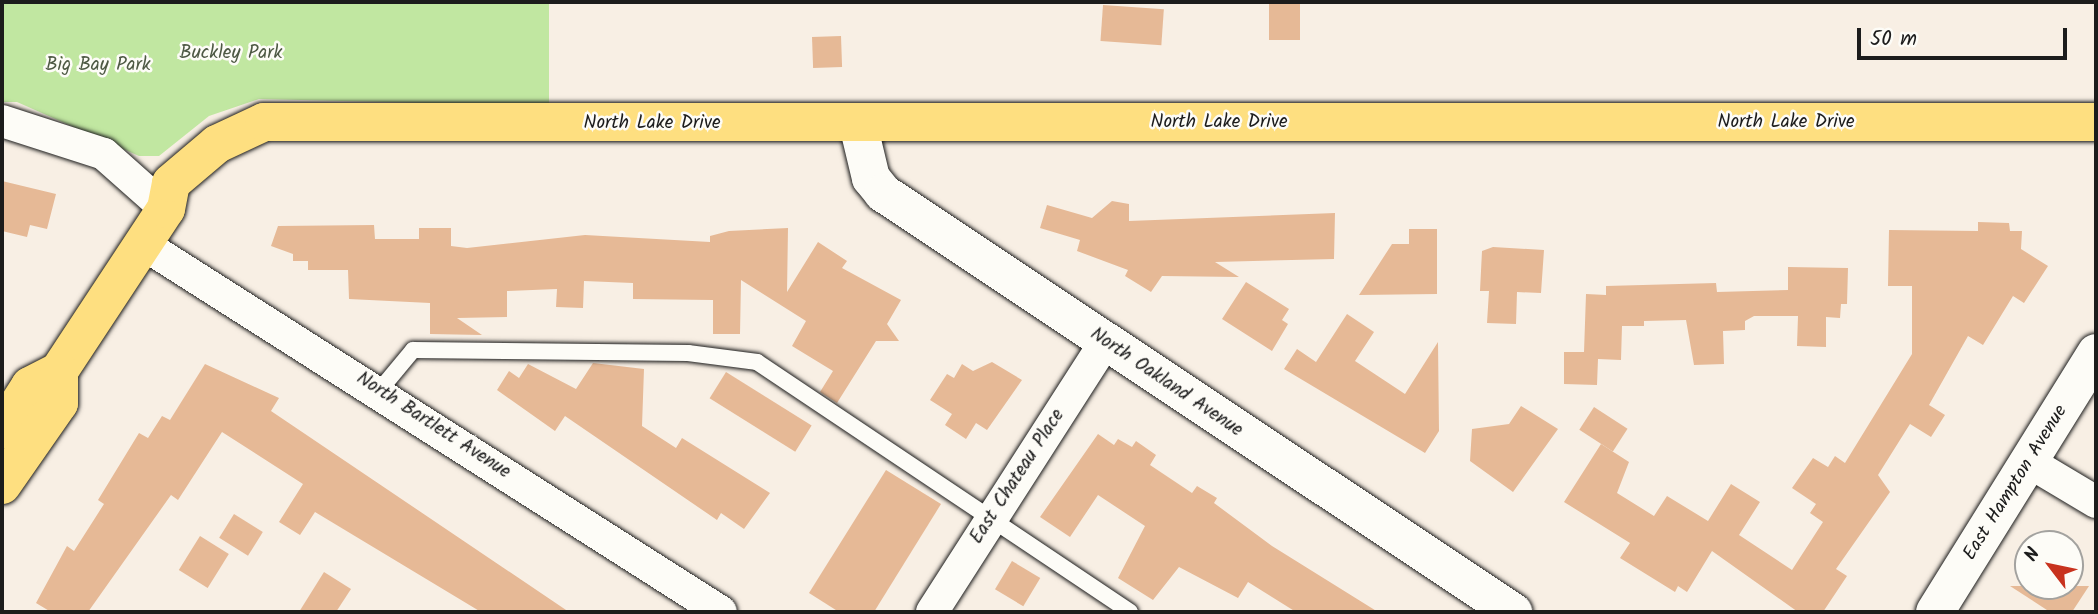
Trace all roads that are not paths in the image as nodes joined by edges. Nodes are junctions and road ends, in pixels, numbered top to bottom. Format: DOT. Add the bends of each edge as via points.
graph roads {
  1 [pos="2,121"];
  2 [pos="2096,122"];
  3 [pos="858,124"];
  4 [pos="166,209"];
  5 [pos="143,244"];
  6 [pos="1105,343"];
  7 [pos="2096,353"];
  8 [pos="59,371"];
  9 [pos="379,391"];
  10 [pos="2,430"];
  11 [pos="2029,462"];
  12 [pos="9,478"];
  13 [pos="2096,502"];
  14 [pos="991,520"];
  15 [pos="721,612"];
  16 [pos="932,612"];
  17 [pos="1130,612"];
  18 [pos="1513,612"];
  19 [pos="1935,612"];
  1 -- 4 [label="street" via="104,154"];
  2 -- 3 [label="main road, North Lake Drive"];
  3 -- 4 [label="main road, North Lake Drive" via="264,122 241,130 171,183"];
  3 -- 6 [label="main road, North Oakland Avenue" via="871,177 883,194"];
  4 -- 5 [label="main road, North Lake Drive"];
  5 -- 8 [label="main road, North Lake Drive"];
  5 -- 9 [label="street, North Bartlett Avenue"];
  6 -- 14 [label="street, East Chateau Place"];
  6 -- 18 [label="main road, North Oakland Avenue"];
  7 -- 11 [label="main road, East Hampton Avenue"];
  8 -- 10 [label="main road" via="30,386"];
  8 -- 12 [label="main road" via="59,403"];
  9 -- 14 [label="lane" via="413,350 688,353 757,362"];
  9 -- 15 [label="street, North Bartlett Avenue"];
  11 -- 13 [label="street"];
  11 -- 19 [label="main road, East Hampton Avenue"];
  14 -- 16 [label="street, East Chateau Place"];
  14 -- 17 [label="lane"];
}
